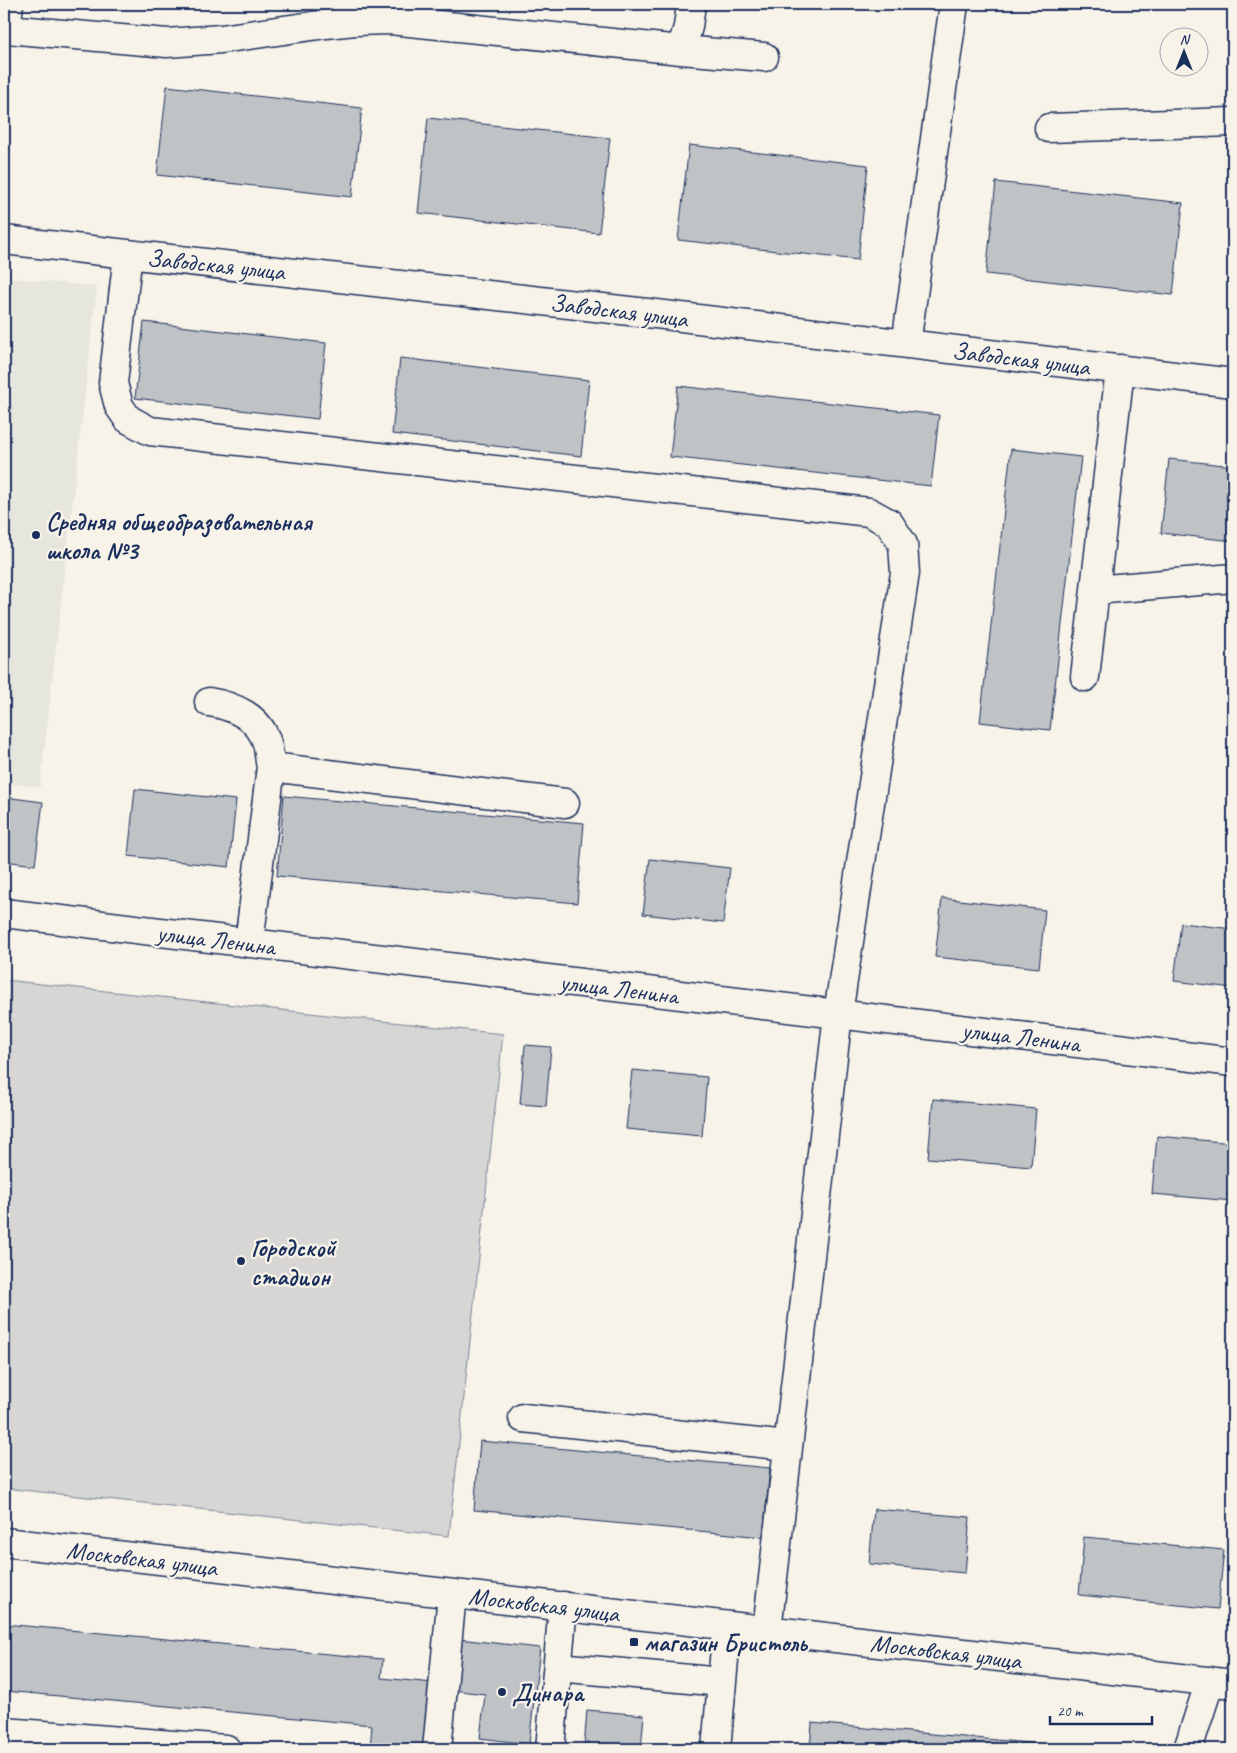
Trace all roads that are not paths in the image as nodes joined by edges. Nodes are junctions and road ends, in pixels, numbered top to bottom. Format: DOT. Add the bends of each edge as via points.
graph roads {
  1 [pos="691,4"];
  2 [pos="954,4"];
  3 [pos="7,21"];
  4 [pos="681,50"];
  5 [pos="764,57"];
  6 [pos="1233,122"];
  7 [pos="1049,128"];
  8 [pos="4,240"];
  9 [pos="128,254"];
  10 [pos="906,344"];
  11 [pos="1120,370"];
  12 [pos="1233,383"];
  13 [pos="1233,578"];
  14 [pos="1095,590"];
  15 [pos="1085,676"];
  16 [pos="209,702"];
  17 [pos="271,767"];
  18 [pos="565,802"];
  19 [pos="4,913"];
  20 [pos="249,943"];
  21 [pos="838,1014"];
  22 [pos="1233,1062"];
  23 [pos="523,1418"];
  24 [pos="788,1446"];
  25 [pos="4,1542"];
  26 [pos="452,1594"];
  27 [pos="563,1606"];
  28 [pos="727,1626"];
  29 [pos="767,1630"];
  30 [pos="558,1667"];
  31 [pos="722,1682"];
  32 [pos="1222,1682"];
  33 [pos="4,1732"];
  34 [pos="226,1749"];
  35 [pos="437,1749"];
  36 [pos="550,1749"];
  37 [pos="716,1749"];
  38 [pos="1188,1749"];
  1 -- 4 [label="street"];
  2 -- 10 [label="street"];
  3 -- 4 [label="street" via="134,41 175,42 326,24 390,20"];
  4 -- 5 [label="street"];
  6 -- 7 [label="street"];
  8 -- 9 [label="street, Заводская улица"];
  9 -- 10 [label="street, Заводская улица"];
  9 -- 21 [label="street" via="113,382 119,406 128,419 150,431 869,512 889,523 903,544 905,573"];
  10 -- 11 [label="street, Заводская улица"];
  11 -- 12 [label="street, Заводская улица"];
  11 -- 14 [label="street"];
  13 -- 14 [label="street"];
  14 -- 15 [label="street"];
  16 -- 17 [label="street" via="245,713 258,726 267,743"];
  17 -- 18 [label="street"];
  17 -- 20 [label="street"];
  19 -- 20 [label="street, улица Ленина"];
  20 -- 21 [label="street, улица Ленина"];
  21 -- 22 [label="street, улица Ленина"];
  21 -- 24 [label="street"];
  23 -- 24 [label="street"];
  24 -- 29 [label="street"];
  25 -- 26 [label="street, Московская улица"];
  26 -- 27 [label="street, Московская улица"];
  26 -- 35 [label="street"];
  27 -- 28 [label="street, Московская улица"];
  27 -- 30 [label="street"];
  28 -- 29 [label="street, Московская улица"];
  28 -- 31 [label="street"];
  29 -- 32 [label="street, Московская улица"];
  30 -- 31 [label="street"];
  30 -- 36 [label="street"];
  31 -- 37 [label="street"];
  32 -- 38 [label="street"];
  33 -- 34 [label="street"];
}
